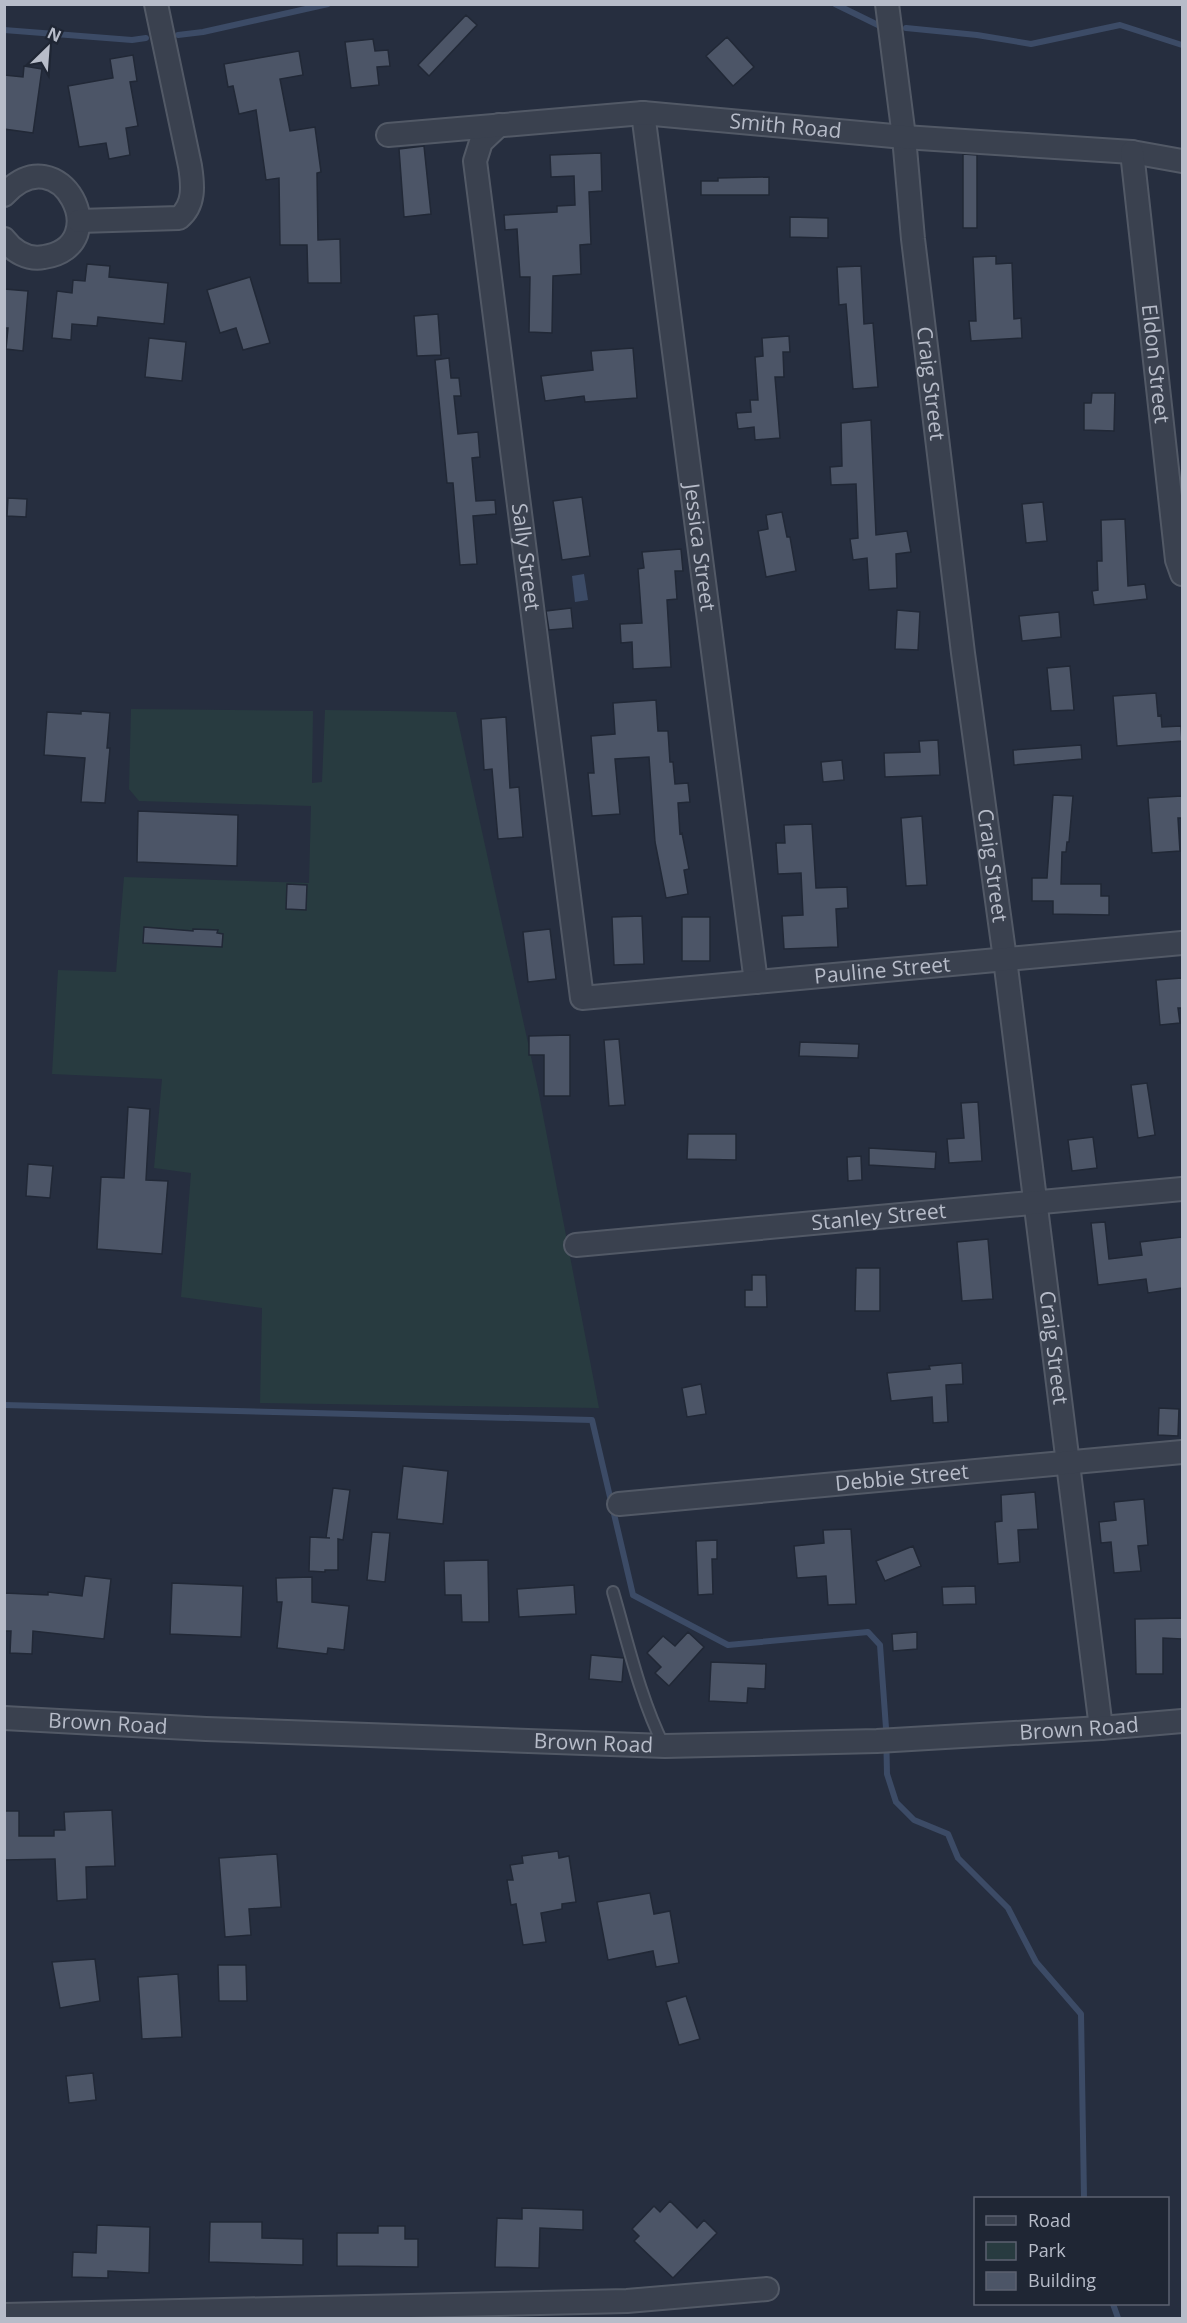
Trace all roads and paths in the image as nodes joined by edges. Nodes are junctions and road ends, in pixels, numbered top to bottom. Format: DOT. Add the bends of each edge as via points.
graph roads {
  1 [pos="156,4"];
  2 [pos="887,4"];
  3 [pos="643,113"];
  4 [pos="499,125"];
  5 [pos="388,135"];
  6 [pos="904,137"];
  7 [pos="1132,152"];
  8 [pos="1182,161"];
  9 [pos="4,195"];
  10 [pos="79,221"];
  11 [pos="4,239"];
  12 [pos="1182,574"];
  13 [pos="1182,943"];
  14 [pos="1005,959"];
  15 [pos="756,982"];
  16 [pos="582,998"];
  17 [pos="1182,1189"];
  18 [pos="1035,1202"];
  19 [pos="576,1245"];
  20 [pos="1182,1452"];
  21 [pos="1068,1462"];
  22 [pos="619,1504"];
  23 [pos="613,1592"];
  24 [pos="4,1718"];
  25 [pos="1182,1721"];
  26 [pos="1101,1728"];
  27 [pos="665,1746"];
  28 [pos="767,2289"];
  29 [pos="4,2315"];
  1 -- 10 [label="street" via="190,166 191,204 179,218"];
  2 -- 6 [label="street, Craig Street"];
  3 -- 4 [label="street, Smith Road"];
  3 -- 6 [label="street, Smith Road"];
  3 -- 15 [label="street, Jessica Street"];
  4 -- 5 [label="street, Smith Road"];
  4 -- 16 [label="street, Sally Street" via="481,142 476,161"];
  6 -- 7 [label="street, Smith Road"];
  6 -- 14 [label="street, Craig Street" via="963,653"];
  7 -- 8 [label="street, Smith Road"];
  7 -- 12 [label="street, Eldon Street" via="1177,560"];
  9 -- 10 [label="street" via="27,179 55,181 75,200"];
  10 -- 11 [label="street" via="70,243 52,256 28,257"];
  13 -- 14 [label="street, Pauline Street"];
  14 -- 15 [label="street, Pauline Street"];
  14 -- 18 [label="street, Craig Street"];
  15 -- 16 [label="street, Pauline Street"];
  17 -- 18 [label="street, Stanley Street"];
  18 -- 19 [label="street, Stanley Street"];
  18 -- 21 [label="street, Craig Street"];
  20 -- 21 [label="street, Debbie Street"];
  21 -- 22 [label="street, Debbie Street"];
  21 -- 26 [label="street, Craig Street"];
  23 -- 27 [label="lane" via="652,1721"];
  24 -- 27 [label="street, Brown Road"];
  25 -- 26 [label="street, Brown Road"];
  26 -- 27 [label="street, Brown Road" via="886,1740"];
  28 -- 29 [label="street" via="627,2301"];
}
